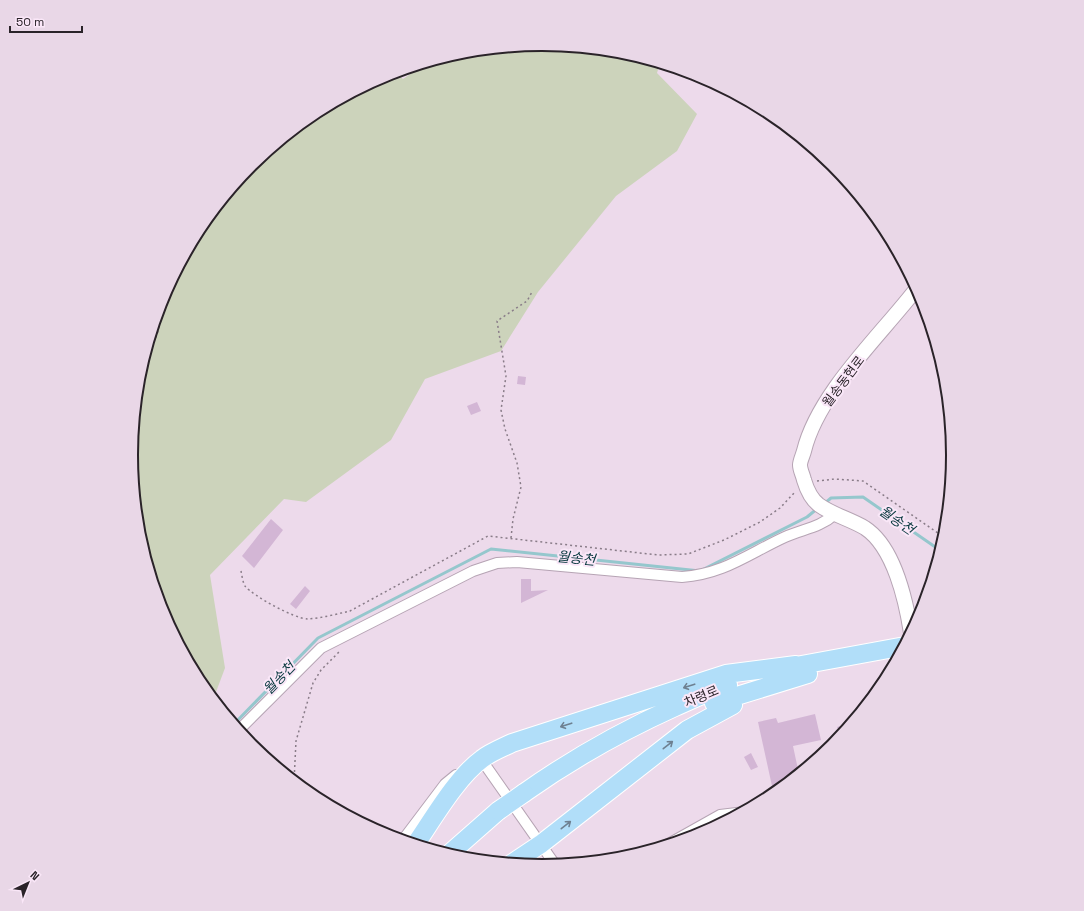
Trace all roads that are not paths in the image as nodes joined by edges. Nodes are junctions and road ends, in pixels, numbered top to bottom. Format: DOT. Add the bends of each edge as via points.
graph roads {
  1 [pos="912,293"];
  2 [pos="831,512"];
  3 [pos="910,624"];
  4 [pos="895,652"];
  5 [pos="797,670"];
  6 [pos="242,727"];
  7 [pos="481,759"];
  8 [pos="729,814"];
  9 [pos="502,816"];
  10 [pos="690,832"];
  11 [pos="405,836"];
  12 [pos="419,841"];
  13 [pos="541,844"];
  14 [pos="455,850"];
  15 [pos="467,853"];
  16 [pos="518,859"];
  17 [pos="552,860"];
  1 -- 2 [label="street, 월송동현로" via="882,329 819,413 807,438 800,466 805,485 817,504"];
  2 -- 3 [label="street" via="866,529 879,541 889,556"];
  2 -- 6 [label="street" via="827,522 786,536 726,568 702,576 682,577 517,562 497,563 473,571 321,648"];
  4 -- 5 [label="highway, 차령로"];
  5 -- 7 [label="highway, one-way" via="726,674 512,743"];
  5 -- 9 [label="highway, 차령로" via="639,736 527,798"];
  13 -- 5 [label="highway, one-way" via="687,730"];
  7 -- 11 [label="street" via="445,784"];
  7 -- 12 [label="highway" via="466,774"];
  7 -- 13 [label="street"];
  8 -- 10 [label="street" via="720,815"];
  9 -- 14 [label="highway"];
  9 -- 15 [label="highway"];
  13 -- 16 [label="highway"];
  13 -- 17 [label="street"];
}
